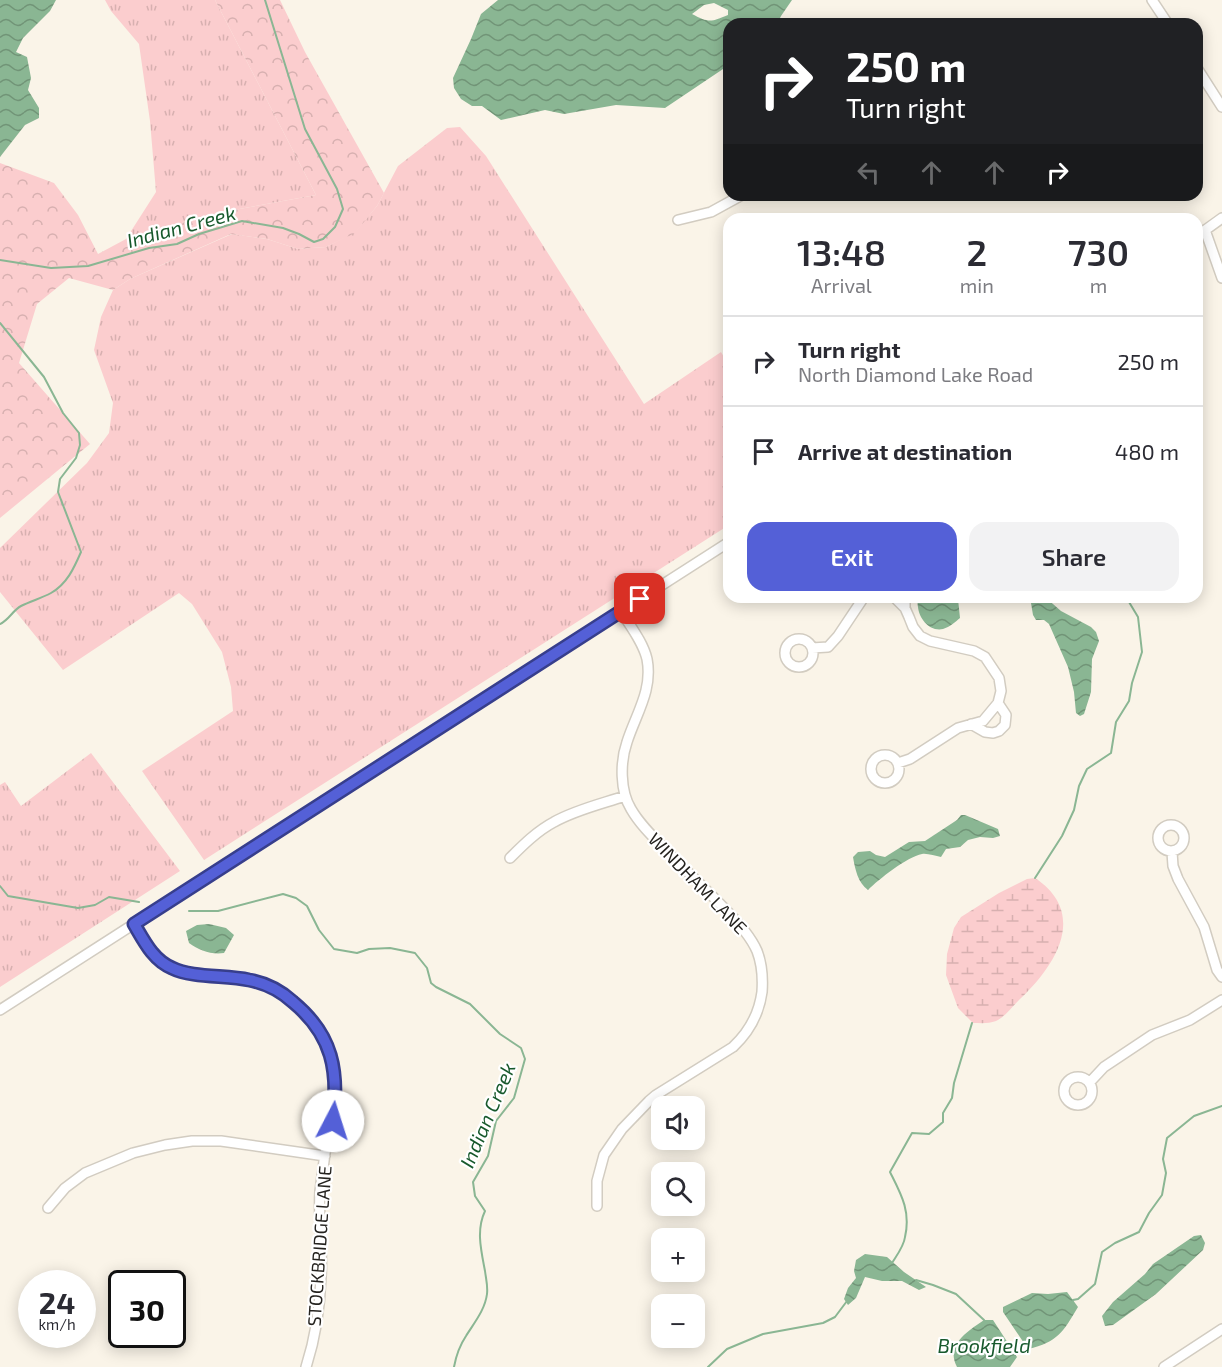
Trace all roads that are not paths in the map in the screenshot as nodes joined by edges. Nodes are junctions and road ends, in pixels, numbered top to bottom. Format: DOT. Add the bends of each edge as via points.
graph roads {
  1 [pos="1152,0"];
  2 [pos="1164,18"];
  3 [pos="1203,77"];
  4 [pos="1222,107"];
  5 [pos="731,201"];
  6 [pos="1222,218"];
  7 [pos="678,220"];
  8 [pos="1203,232"];
  9 [pos="1203,237"];
  10 [pos="1222,278"];
  11 [pos="723,546"];
  12 [pos="860,603"];
  13 [pos="900,603"];
  14 [pos="905,603"];
  15 [pos="905,608"];
  16 [pos="621,611"];
  17 [pos="812,648"];
  18 [pos="998,704"];
  19 [pos="971,724"];
  20 [pos="898,762"];
  21 [pos="625,796"];
  22 [pos="1172,852"];
  23 [pos="510,858"];
  24 [pos="134,924"];
  25 [pos="1222,977"];
  26 [pos="1222,1000"];
  27 [pos="0,1010"];
  28 [pos="1090,1082"];
  29 [pos="325,1156"];
  30 [pos="597,1206"];
  31 [pos="48,1208"];
  32 [pos="1222,1329"];
  33 [pos="306,1367"];
  34 [pos="1164,1367"];
  1 -- 2 [label="street"];
  3 -- 4 [label="street"];
  5 -- 7 [label="street" via="711,212"];
  6 -- 8 [label="street"];
  9 -- 10 [label="street"];
  11 -- 16 [label="street"];
  12 -- 17 [label="street" via="828,646"];
  13 -- 15 [label="street"];
  14 -- 15 [label="street"];
  15 -- 18 [label="street" via="920,636 985,657 999,678"];
  16 -- 21 [label="street, WINDHAM LANE" via="642,647 648,678 626,744 622,774"];
  16 -- 24 [label="street"];
  18 -- 19 [label="street" via="983,721"];
  18 -- 19 [label="street" via="1006,715 1005,725 999,730 985,732"];
  19 -- 20 [label="street"];
  21 -- 23 [label="street" via="551,823"];
  21 -- 30 [label="street, WINDHAM LANE" via="646,830 752,940 763,977 761,1002 743,1038 649,1101 622,1129 604,1155 597,1181"];
  22 -- 25 [label="street" via="1178,879 1204,927"];
  24 -- 27 [label="street"];
  24 -- 29 [label="street, STOCKBRIDGE LANE" via="160,962 190,973 250,980 273,988 317,1026 333,1063 336,1085"];
  26 -- 28 [label="street" via="1190,1020 1152,1035 1104,1067"];
  29 -- 31 [label="street" via="221,1142 165,1145 133,1153 85,1173"];
  29 -- 33 [label="street, STOCKBRIDGE LANE" via="320,1191 319,1303"];
  32 -- 34 [label="street"];
}
